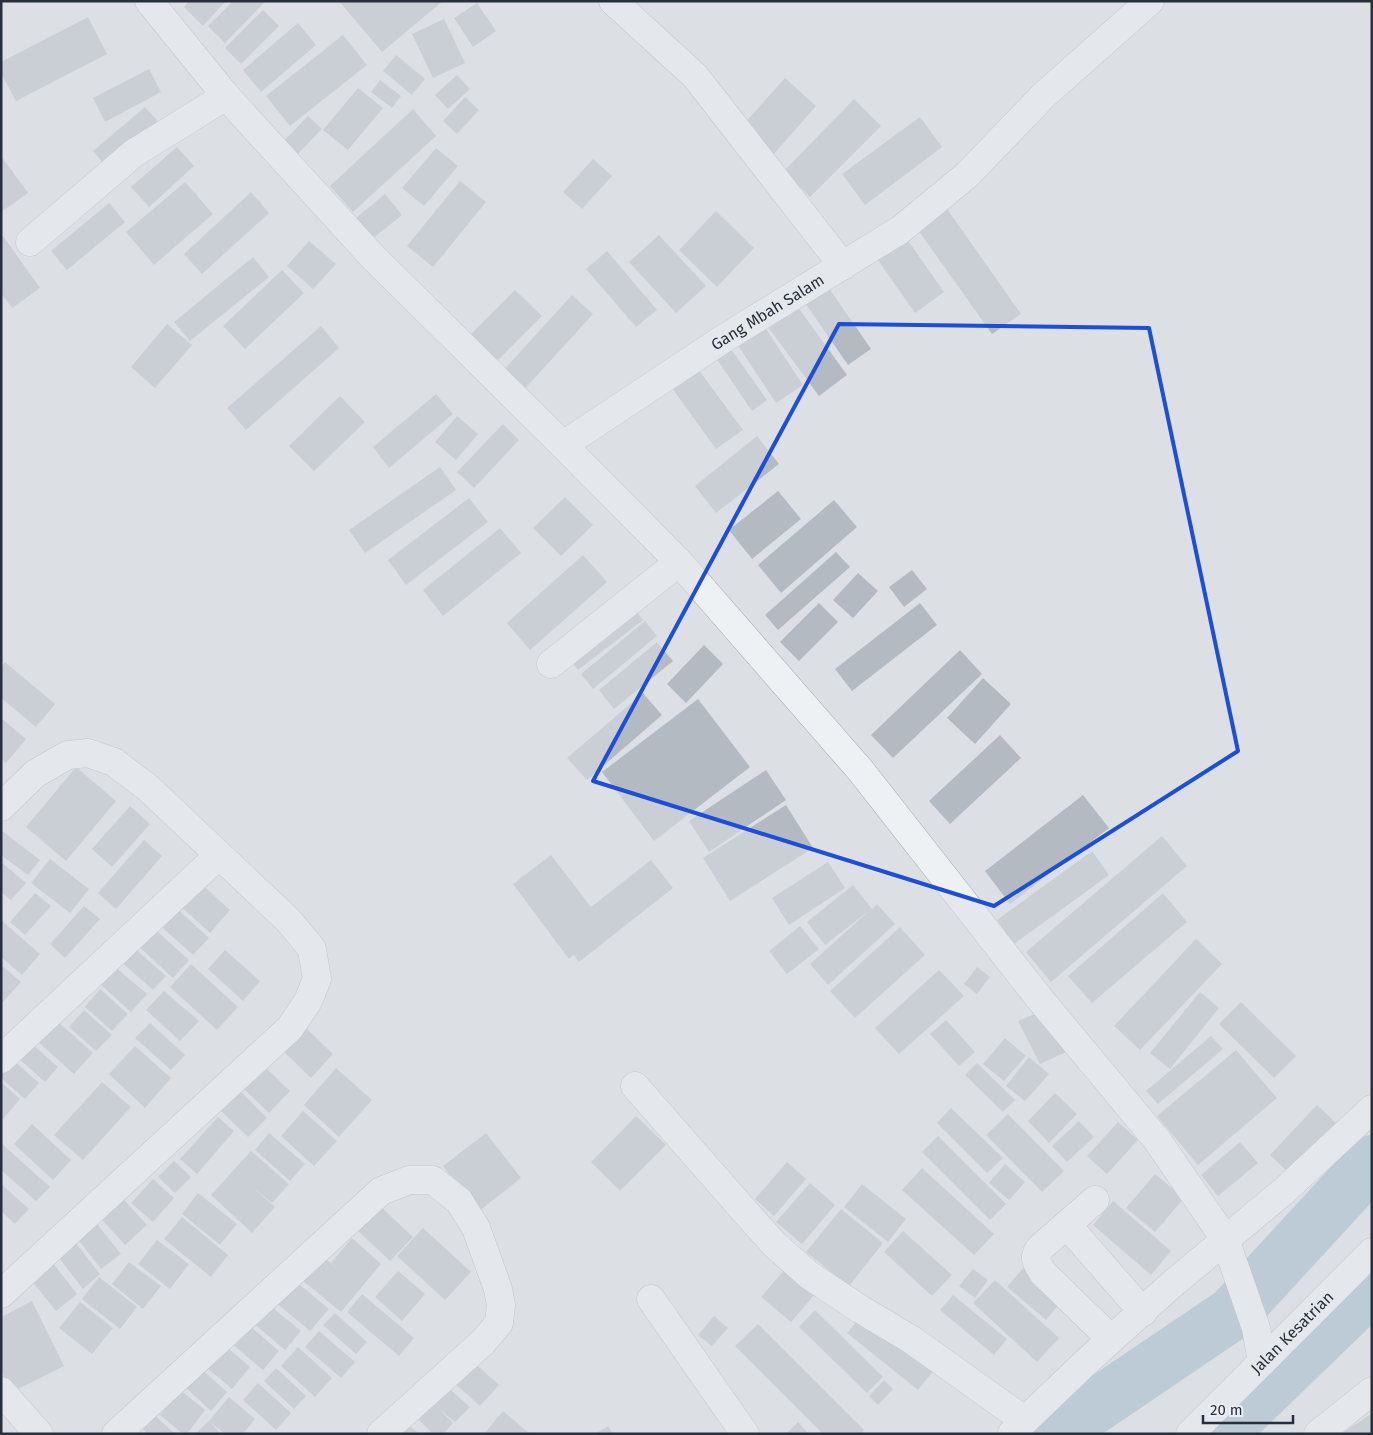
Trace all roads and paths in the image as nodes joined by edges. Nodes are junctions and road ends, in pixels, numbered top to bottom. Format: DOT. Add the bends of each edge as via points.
graph roads {
  1 [pos="149,1"];
  2 [pos="613,1"];
  3 [pos="1150,1"];
  4 [pos="226,96"];
  5 [pos="30,242"];
  6 [pos="842,266"];
  7 [pos="564,445"];
  8 [pos="679,562"];
  9 [pos="551,664"];
  10 [pos="1,807"];
  11 [pos="219,856"];
  12 [pos="1,1059"];
  13 [pos="635,1086"];
  14 [pos="1372,1109"];
  15 [pos="1095,1200"];
  16 [pos="1067,1225"];
  17 [pos="1229,1247"];
  18 [pos="1372,1252"];
  19 [pos="1,1294"];
  20 [pos="650,1299"];
  21 [pos="1143,1312"];
  22 [pos="1112,1339"];
  23 [pos="1262,1362"];
  24 [pos="1,1390"];
  25 [pos="1372,1391"];
  26 [pos="1018,1427"];
  27 [pos="39,1434"];
  28 [pos="116,1434"];
  29 [pos="381,1434"];
  30 [pos="745,1434"];
  31 [pos="1190,1434"];
  32 [pos="1318,1434"];
  1 -- 4 [label="street"];
  2 -- 6 [label="street" via="695,76"];
  3 -- 6 [label="street, Gang Mbah Salam" via="1044,94 967,175 900,230"];
  4 -- 5 [label="street" via="134,153"];
  4 -- 7 [label="street" via="371,255"];
  6 -- 7 [label="street, Gang Mbah Salam" via="723,339"];
  7 -- 8 [label="street"];
  8 -- 9 [label="street"];
  8 -- 17 [label="street" via="860,771 1156,1140"];
  10 -- 11 [label="street" via="36,773 68,755 88,753 114,762 147,787"];
  11 -- 12 [label="street"];
  11 -- 19 [label="street" via="288,920 312,949 316,979 308,1001 290,1028"];
  13 -- 26 [label="street" via="775,1244 810,1275 912,1340"];
  14 -- 17 [label="street"];
  15 -- 16 [label="street"];
  16 -- 21 [label="street"];
  16 -- 22 [label="street" via="1040,1248 1035,1254 1035,1261"];
  17 -- 21 [label="street"];
  17 -- 23 [label="street" via="1256,1328"];
  18 -- 23 [label="street, Jalan Kesatrian"];
  20 -- 30 [label="street"];
  21 -- 22 [label="street"];
  22 -- 26 [label="street"];
  23 -- 31 [label="street, Jalan Kesatrian"];
  24 -- 27 [label="street"];
  25 -- 32 [label="street"];
  28 -- 29 [label="street" via="381,1191 408,1180 433,1180 459,1201 476,1228 498,1288 501,1305 499,1323 483,1342"];
}
